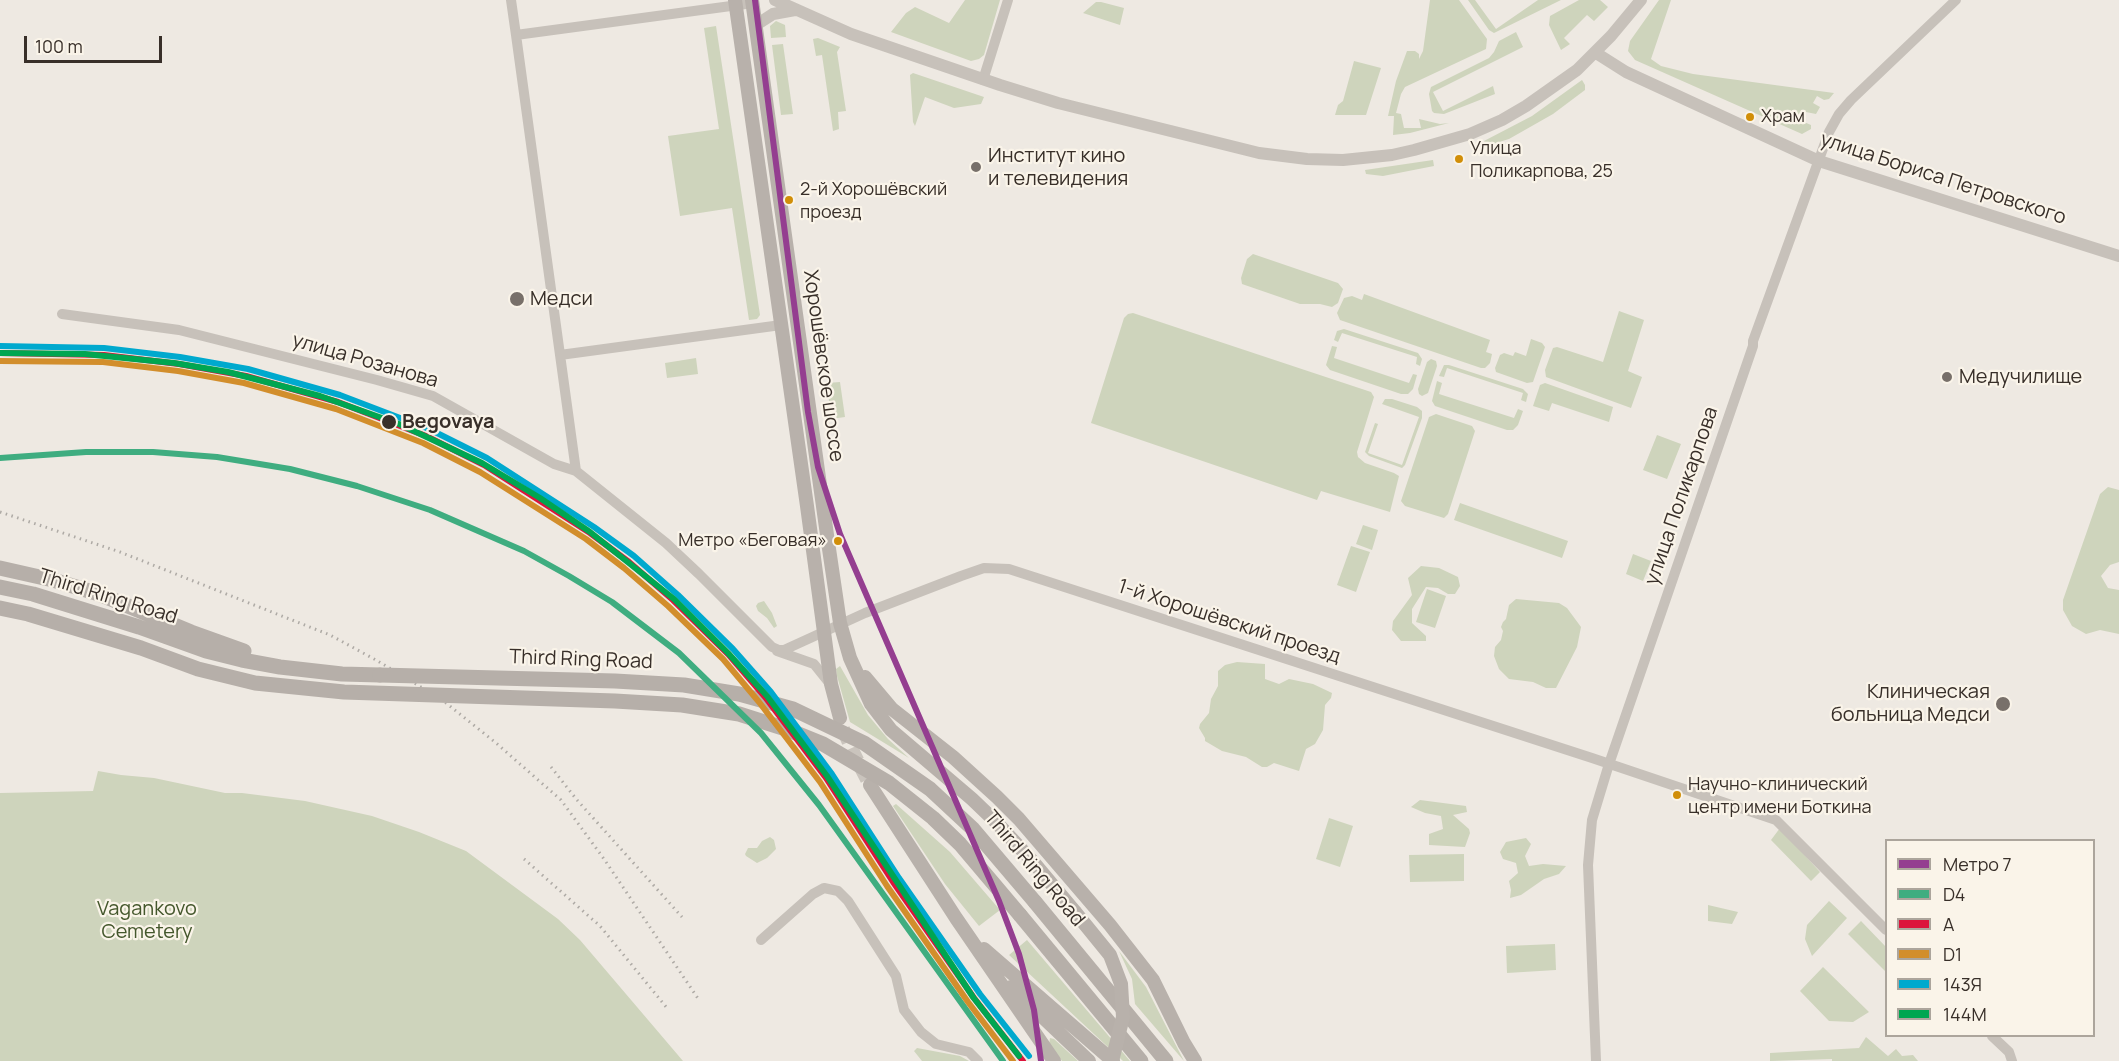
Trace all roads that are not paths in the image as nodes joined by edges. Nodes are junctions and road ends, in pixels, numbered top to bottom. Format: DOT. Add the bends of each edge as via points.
graph roads {
  1 [pos="511,0"];
  2 [pos="775,0"];
  3 [pos="1008,0"];
  4 [pos="1641,0"];
  5 [pos="1956,0"];
  6 [pos="752,2"];
  7 [pos="735,3"];
  8 [pos="795,10"];
  9 [pos="756,25"];
  10 [pos="516,35"];
  11 [pos="1596,53"];
  12 [pos="983,80"];
  13 [pos="1819,160"];
  14 [pos="2119,256"];
  15 [pos="62,314"];
  16 [pos="781,325"];
  17 [pos="560,355"];
  18 [pos="576,471"];
  19 [pos="0,568"];
  20 [pos="0,587"];
  21 [pos="0,608"];
  22 [pos="840,623"];
  23 [pos="823,631"];
  24 [pos="772,647"];
  25 [pos="316,671"];
  26 [pos="831,684"];
  27 [pos="840,718"];
  28 [pos="1609,764"];
  29 [pos="870,785"];
  30 [pos="956,918"];
  31 [pos="1885,928"];
  32 [pos="761,940"];
  33 [pos="973,942"];
  34 [pos="1994,1037"];
  35 [pos="2010,1056"];
  36 [pos="978,1061"];
  37 [pos="1054,1061"];
  38 [pos="1089,1061"];
  39 [pos="1112,1061"];
  40 [pos="1141,1061"];
  41 [pos="1166,1061"];
  42 [pos="1195,1061"];
  43 [pos="1596,1061"];
  1 -- 10 [label="street"];
  2 -- 8 [label="street"];
  3 -- 12 [label="street"];
  4 -- 11 [label="street"];
  5 -- 13 [label="street, улица Поликарпова" via="1845,107 1829,132"];
  6 -- 7 [label="street"];
  6 -- 9 [label="main road, Хорошёвское шоссе"];
  7 -- 10 [label="street"];
  7 -- 16 [label="main road, Хорошёвское шоссе"];
  8 -- 9 [label="street" via="773,14"];
  8 -- 12 [label="street"];
  9 -- 22 [label="main road, Хорошёвское шоссе"];
  10 -- 17 [label="street"];
  11 -- 12 [label="street" via="1551,90 1470,134 1414,150 1347,160 1259,153 1058,103"];
  11 -- 13 [label="street, улица Бориса Петровского" via="1626,72"];
  13 -- 14 [label="street, улица Бориса Петровского"];
  13 -- 28 [label="street, улица Поликарпова"];
  15 -- 18 [label="street, улица Розанова" via="179,330 433,396 554,464"];
  16 -- 17 [label="street"];
  16 -- 23 [label="main road, Хорошёвское шоссе"];
  17 -- 18 [label="street"];
  18 -- 24 [label="street, улица Розанова" via="674,551"];
  19 -- 25 [label="main road" via="99,594 250,654"];
  20 -- 25 [label="main road, Third Ring Road" via="118,620 206,651"];
  21 -- 40 [label="main road, Third Ring Road, bridge" via="255,683 344,692 682,705 739,714 786,729 856,762 933,818 960,844"];
  22 -- 23 [label="street"];
  22 -- 28 [label="street, 1-й Хорошёвский проезд" via="984,568 1009,569"];
  22 -- 39 [label="main road, bridge" via="863,689 886,724 997,823 1110,956 1121,984 1123,1017"];
  22 -- 42 [label="main road" via="851,653 880,697 953,757 1019,819 1133,952 1162,996"];
  23 -- 24 [label="street" via="784,650"];
  23 -- 26 [label="main road, Хорошёвское шоссе"];
  24 -- 26 [label="street" via="814,664"];
  25 -- 41 [label="main road, Third Ring Road, bridge" via="684,685 739,694 793,709 856,738 899,765 973,829"];
  26 -- 27 [label="main road, Хорошёвское шоссе"];
  28 -- 31 [label="street, 1-й Хорошёвский проезд" via="1776,820"];
  28 -- 43 [label="street, улица Поликарпова" via="1592,820 1588,865"];
  29 -- 30 [label="main road"];
  30 -- 33 [label="main road"];
  30 -- 39 [label="main road" via="988,952"];
  32 -- 36 [label="street" via="813,894 824,888 838,891 896,976 904,1010 921,1032 936,1044 969,1052"];
  33 -- 37 [label="main road"];
  33 -- 38 [label="main road" via="1025,1001"];
  34 -- 35 [label="street"];
}
